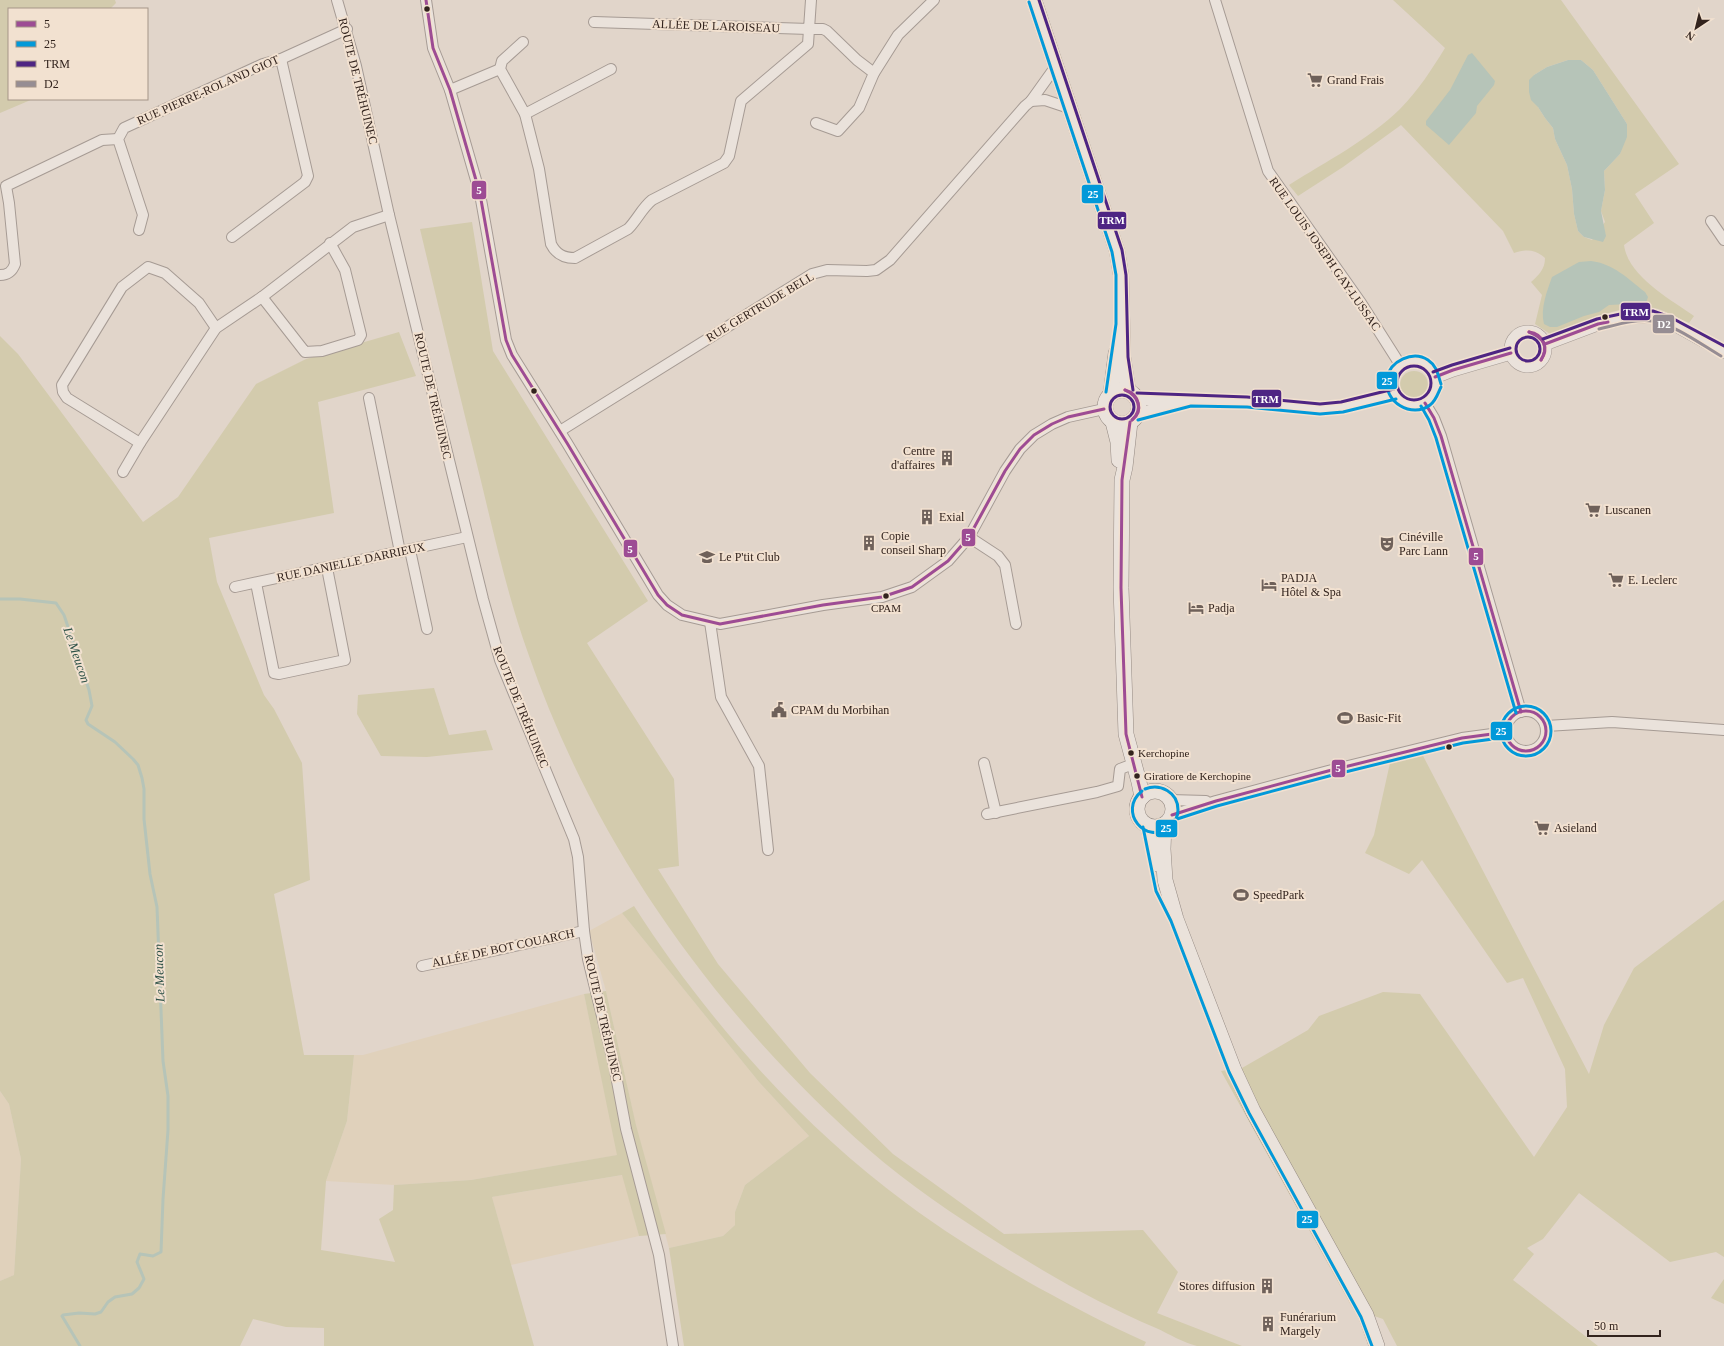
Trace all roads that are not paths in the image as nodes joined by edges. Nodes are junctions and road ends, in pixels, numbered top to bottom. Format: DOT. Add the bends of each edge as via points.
graph roads {
  1 [pos="337,0"];
  2 [pos="426,0"];
  3 [pos="812,0"];
  4 [pos="934,0"];
  5 [pos="1034,0"];
  6 [pos="1215,0"];
  7 [pos="594,22"];
  8 [pos="808,28"];
  9 [pos="347,29"];
  10 [pos="523,42"];
  11 [pos="281,59"];
  12 [pos="1056,66"];
  13 [pos="500,69"];
  14 [pos="611,69"];
  15 [pos="874,73"];
  16 [pos="450,90"];
  17 [pos="1031,101"];
  18 [pos="1069,108"];
  19 [pos="525,114"];
  20 [pos="816,124"];
  21 [pos="118,139"];
  22 [pos="3,187"];
  23 [pos="389,214"];
  24 [pos="1711,221"];
  25 [pos="138,230"];
  26 [pos="232,237"];
  27 [pos="1724,240"];
  28 [pos="330,243"];
  29 [pos="0,276"];
  30 [pos="262,297"];
  31 [pos="1121,324"];
  32 [pos="216,328"];
  33 [pos="1545,344"];
  34 [pos="1724,352"];
  35 [pos="1511,353"];
  36 [pos="1401,366"];
  37 [pos="1435,377"];
  38 [pos="1111,393"];
  39 [pos="1132,394"];
  40 [pos="1395,394"];
  41 [pos="369,398"];
  42 [pos="1190,401"];
  43 [pos="1424,403"];
  44 [pos="1104,409"];
  45 [pos="1134,419"];
  46 [pos="1113,422"];
  47 [pos="560,431"];
  48 [pos="140,443"];
  49 [pos="123,472"];
  50 [pos="1122,480"];
  51 [pos="969,537"];
  52 [pos="467,538"];
  53 [pos="410,550"];
  54 [pos="400,552"];
  55 [pos="327,568"];
  56 [pos="256,583"];
  57 [pos="236,587"];
  58 [pos="710,622"];
  59 [pos="1016,624"];
  60 [pos="426,629"];
  61 [pos="1521,712"];
  62 [pos="1126,717"];
  63 [pos="1546,726"];
  64 [pos="1724,730"];
  65 [pos="1507,732"];
  66 [pos="984,763"];
  67 [pos="1133,764"];
  68 [pos="1164,796"];
  69 [pos="1142,797"];
  70 [pos="1216,801"];
  71 [pos="1168,820"];
  72 [pos="1148,826"];
  73 [pos="768,850"];
  74 [pos="1176,919"];
  75 [pos="584,931"];
  76 [pos="422,966"];
  77 [pos="673,1346"];
  78 [pos="1377,1346"];
  1 -- 9 [label="street, ROUTE DE TRÉHUINEC"];
  2 -- 16 [label="street" via="433,48"];
  3 -- 8 [label="street"];
  4 -- 15 [label="street" via="898,35"];
  5 -- 12 [label="main road"];
  6 -- 36 [label="street, RUE LOUIS JOSEPH GAY-LUSSAC" via="1268,171 1361,303"];
  7 -- 8 [label="street, ALLÉE DE LAROISEAU"];
  8 -- 15 [label="street, ALLÉE DE LAROISEAU" via="827,31"];
  8 -- 19 [label="street" via="808,44 741,101 729,156 724,163 652,200 644,206 628,229 574,258 560,255 551,244 540,169"];
  9 -- 11 [label="street, RUE PIERRE-ROLAND GIOT"];
  9 -- 23 [label="street, ROUTE DE TRÉHUINEC"];
  10 -- 13 [label="street" via="502,61"];
  11 -- 21 [label="street, RUE PIERRE-ROLAND GIOT" via="263,64 132,123 124,128"];
  11 -- 26 [label="street" via="308,176 305,182"];
  12 -- 17 [label="street, RUE GERTRUDE BELL"];
  12 -- 18 [label="main road"];
  13 -- 16 [label="street"];
  13 -- 19 [label="street"];
  14 -- 19 [label="street"];
  15 -- 20 [label="street" via="859,108 838,131"];
  16 -- 47 [label="street" via="480,194 506,340 512,355"];
  17 -- 18 [label="street" via="1045,100"];
  17 -- 47 [label="street, RUE GERTRUDE BELL" via="890,260 876,270 827,270 812,274"];
  18 -- 31 [label="main road" via="1117,251 1121,275"];
  21 -- 22 [label="street" via="102,140"];
  21 -- 25 [label="street" via="143,216"];
  22 -- 29 [label="street" via="10,203 15,264 10,272"];
  23 -- 28 [label="street" via="353,227"];
  23 -- 52 [label="street, ROUTE DE TRÉHUINEC"];
  24 -- 27 [label="street"];
  28 -- 30 [label="street"];
  28 -- 30 [label="street" via="345,270 361,335 358,340 305,352"];
  30 -- 32 [label="street"];
  31 -- 38 [label="main road"];
  31 -- 39 [label="main road" via="1124,367"];
  32 -- 48 [label="street"];
  32 -- 48 [label="street" via="199,303 165,273 148,267 122,287 62,385 67,398"];
  33 -- 34 [label="street" via="1598,324 1631,317 1653,316"];
  33 -- 35 [label="street" via="1534,333 1524,332 1515,338"];
  33 -- 35 [label="street" via="1544,355 1533,365 1522,365"];
  35 -- 37 [label="street"];
  36 -- 37 [label="street" via="1414,361 1421,362"];
  36 -- 40 [label="street" via="1392,382"];
  37 -- 43 [label="street" via="1434,392"];
  38 -- 39 [label="main road" via="1119,390"];
  38 -- 44 [label="main road"];
  39 -- 42 [label="street"];
  39 -- 45 [label="main road" via="1139,409"];
  40 -- 42 [label="street" via="1342,407 1320,409 1246,402"];
  40 -- 43 [label="street" via="1404,403"];
  41 -- 54 [label="street"];
  42 -- 45 [label="street" via="1153,410"];
  43 -- 61 [label="street" via="1434,418 1445,448"];
  44 -- 46 [label="main road"];
  44 -- 51 [label="street" via="1068,417 1034,435 1020,449 1005,471"];
  45 -- 46 [label="main road" via="1122,424"];
  45 -- 50 [label="main road"];
  46 -- 50 [label="main road"];
  47 -- 58 [label="street" via="658,595 682,615"];
  48 -- 49 [label="street"];
  50 -- 62 [label="main road" via="1121,588"];
  51 -- 58 [label="street" via="944,565 912,587 898,593 720,624"];
  51 -- 59 [label="street" via="998,556 1005,565"];
  52 -- 53 [label="street, RUE DANIELLE DARRIEUX"];
  52 -- 75 [label="street, ROUTE DE TRÉHUINEC" via="500,660 574,839 578,857"];
  53 -- 54 [label="street, RUE DANIELLE DARRIEUX"];
  53 -- 60 [label="street"];
  54 -- 55 [label="street, RUE DANIELLE DARRIEUX"];
  55 -- 56 [label="street, RUE DANIELLE DARRIEUX"];
  55 -- 56 [label="street" via="345,660 279,674 274,673"];
  56 -- 57 [label="street, RUE DANIELLE DARRIEUX"];
  58 -- 73 [label="street" via="721,697 759,766"];
  61 -- 63 [label="street" via="1529,711 1536,714"];
  61 -- 65 [label="street" via="1510,719"];
  62 -- 67 [label="main road" via="1126,734"];
  62 -- 68 [label="main road" via="1149,780"];
  63 -- 64 [label="street" via="1612,722"];
  63 -- 65 [label="street" via="1543,742 1537,748 1529,750 1521,750 1514,746"];
  65 -- 70 [label="street" via="1462,738"];
  66 -- 67 [label="street" via="991,814 1118,786 1120,769"];
  67 -- 69 [label="main road" via="1140,782"];
  68 -- 69 [label="main road" via="1146,794"];
  68 -- 70 [label="street"];
  68 -- 71 [label="main road" via="1172,805"];
  69 -- 72 [label="main road" via="1137,813"];
  70 -- 71 [label="street"];
  71 -- 72 [label="main road" via="1159,827"];
  71 -- 74 [label="main road" via="1163,849 1165,880"];
  72 -- 74 [label="main road" via="1161,889"];
  74 -- 78 [label="main road" via="1234,1070 1253,1111 1366,1314"];
  75 -- 76 [label="street, ALLÉE DE BOT COUARCH"];
  75 -- 77 [label="street, ROUTE DE TRÉHUINEC" via="626,1129 659,1255"];
}
